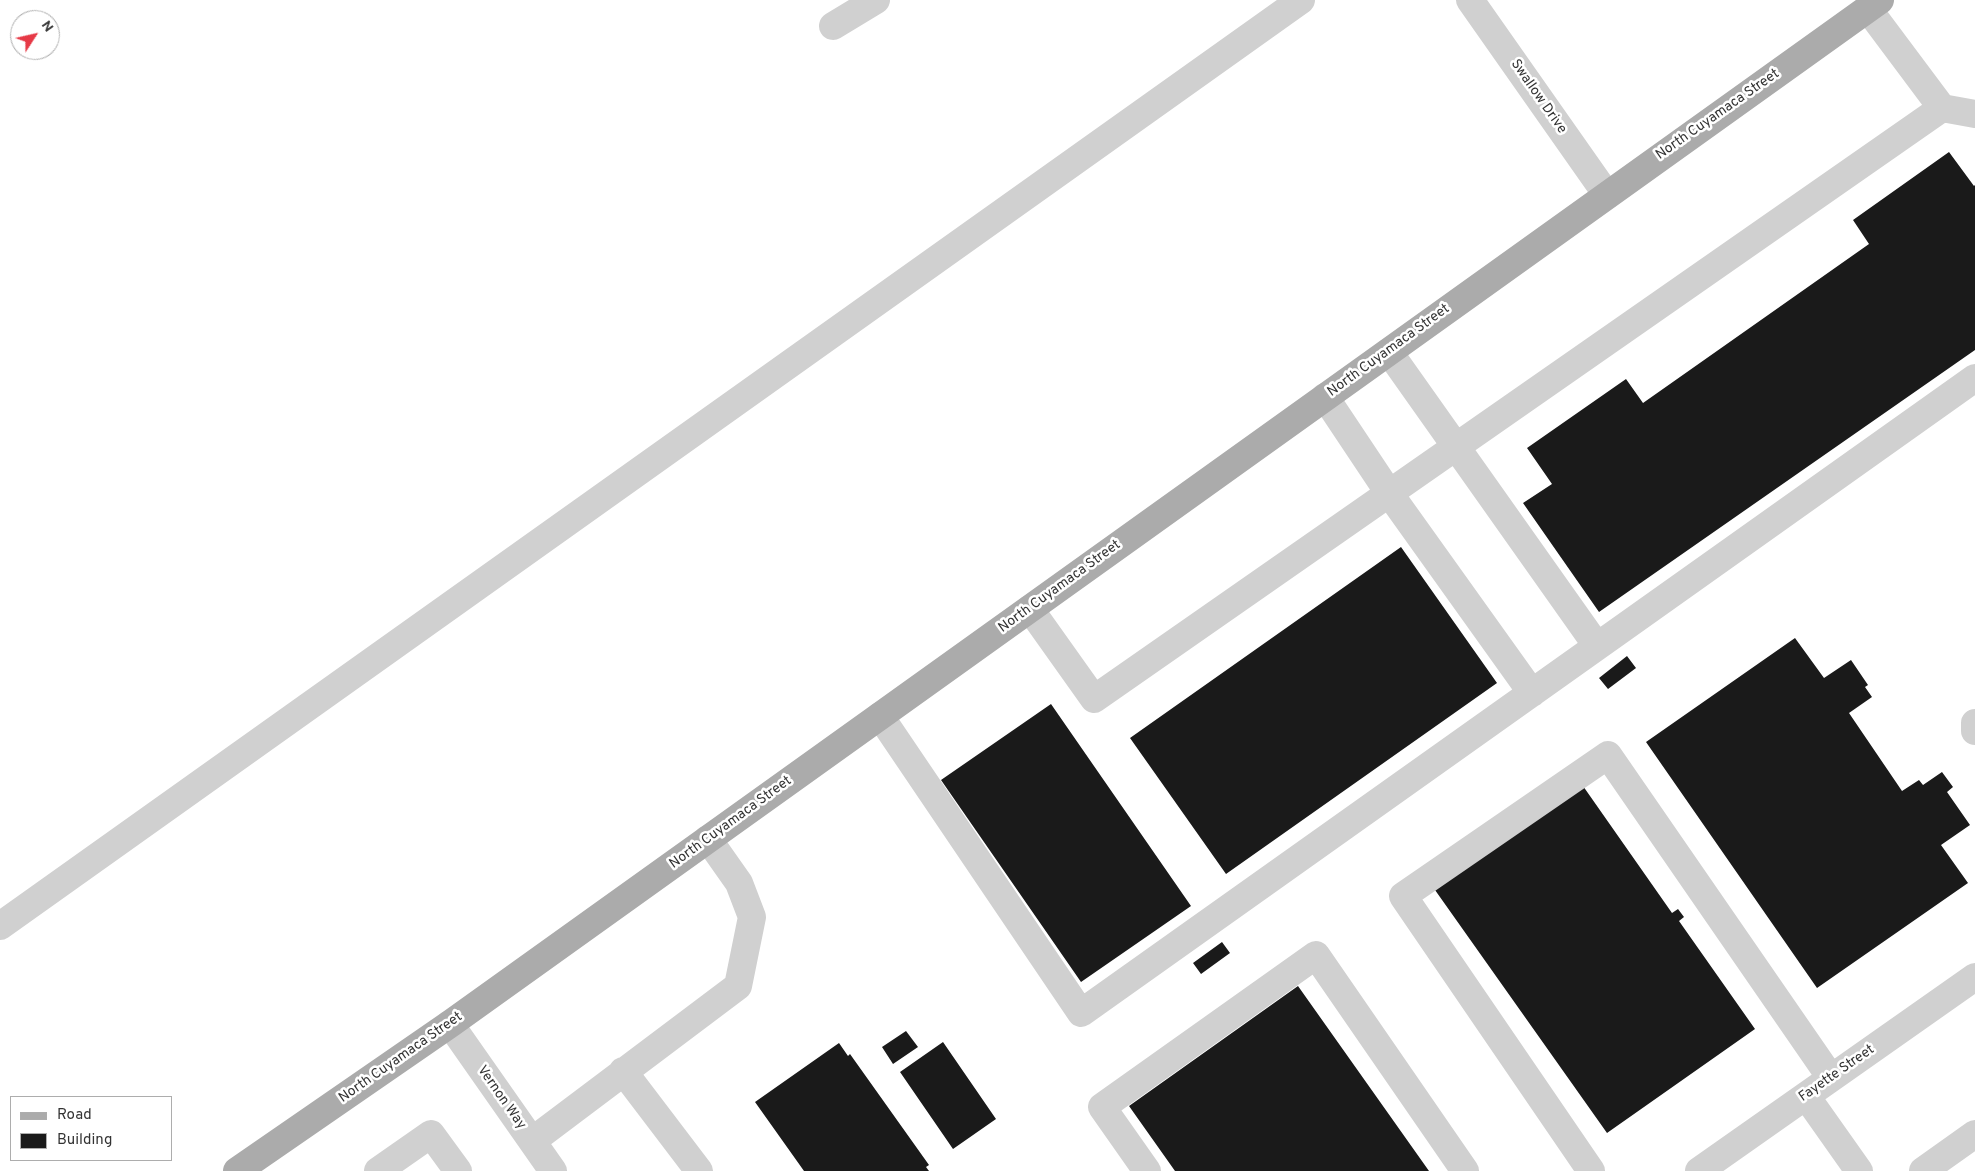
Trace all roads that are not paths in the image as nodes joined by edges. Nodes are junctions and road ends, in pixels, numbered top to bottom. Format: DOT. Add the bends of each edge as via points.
graph roads {
  1 [pos="876,0"];
  2 [pos="1301,0"];
  3 [pos="1470,0"];
  4 [pos="1874,4"];
  5 [pos="832,26"];
  6 [pos="1942,108"];
  7 [pos="1975,114"];
  8 [pos="1607,195"];
  9 [pos="1389,352"];
  10 [pos="1975,378"];
  11 [pos="1325,397"];
  12 [pos="1456,447"];
  13 [pos="1389,493"];
  14 [pos="1030,609"];
  15 [pos="1597,646"];
  16 [pos="1532,692"];
  17 [pos="880,716"];
  18 [pos="1975,723"];
  19 [pos="1975,731"];
  20 [pos="708,839"];
  21 [pos="0,926"];
  22 [pos="1973,982"];
  23 [pos="450,1024"];
  24 [pos="622,1071"];
  25 [pos="1831,1078"];
  26 [pos="1806,1096"];
  27 [pos="1975,1134"];
  28 [pos="532,1141"];
  29 [pos="237,1171"];
  30 [pos="378,1171"];
  31 [pos="458,1171"];
  32 [pos="553,1171"];
  33 [pos="699,1171"];
  34 [pos="1146,1171"];
  35 [pos="1465,1171"];
  36 [pos="1591,1171"];
  37 [pos="1699,1171"];
  38 [pos="1858,1171"];
  39 [pos="1923,1171"];
  1 -- 5 [label="street"];
  2 -- 21 [label="street"];
  3 -- 8 [label="street, Swallow Drive"];
  4 -- 6 [label="street"];
  4 -- 8 [label="main road, North Cuyamaca Street"];
  6 -- 7 [label="street"];
  6 -- 12 [label="street"];
  8 -- 9 [label="main road, North Cuyamaca Street"];
  9 -- 11 [label="main road, North Cuyamaca Street"];
  9 -- 12 [label="street"];
  10 -- 15 [label="street"];
  11 -- 13 [label="street"];
  11 -- 14 [label="main road, North Cuyamaca Street"];
  12 -- 13 [label="street"];
  12 -- 15 [label="street"];
  13 -- 14 [label="street" via="1094,700"];
  13 -- 16 [label="street"];
  14 -- 17 [label="main road, North Cuyamaca Street"];
  15 -- 16 [label="street"];
  16 -- 17 [label="street" via="1081,1013"];
  17 -- 20 [label="main road, North Cuyamaca Street"];
  18 -- 19 [label="street"];
  20 -- 23 [label="main road, North Cuyamaca Street"];
  20 -- 24 [label="street" via="739,883 752,917 738,986"];
  22 -- 25 [label="street, Fayette Street"];
  23 -- 28 [label="street, Vernon Way"];
  23 -- 29 [label="main road, North Cuyamaca Street"];
  24 -- 28 [label="street"];
  24 -- 33 [label="street"];
  25 -- 26 [label="street, Fayette Street"];
  25 -- 36 [label="street" via="1608,755 1403,896"];
  26 -- 37 [label="street, Fayette Street"];
  26 -- 38 [label="street"];
  27 -- 39 [label="street"];
  28 -- 32 [label="street, Vernon Way"];
  30 -- 31 [label="street" via="431,1134"];
  34 -- 35 [label="street" via="1102,1107 1316,955"];
}
